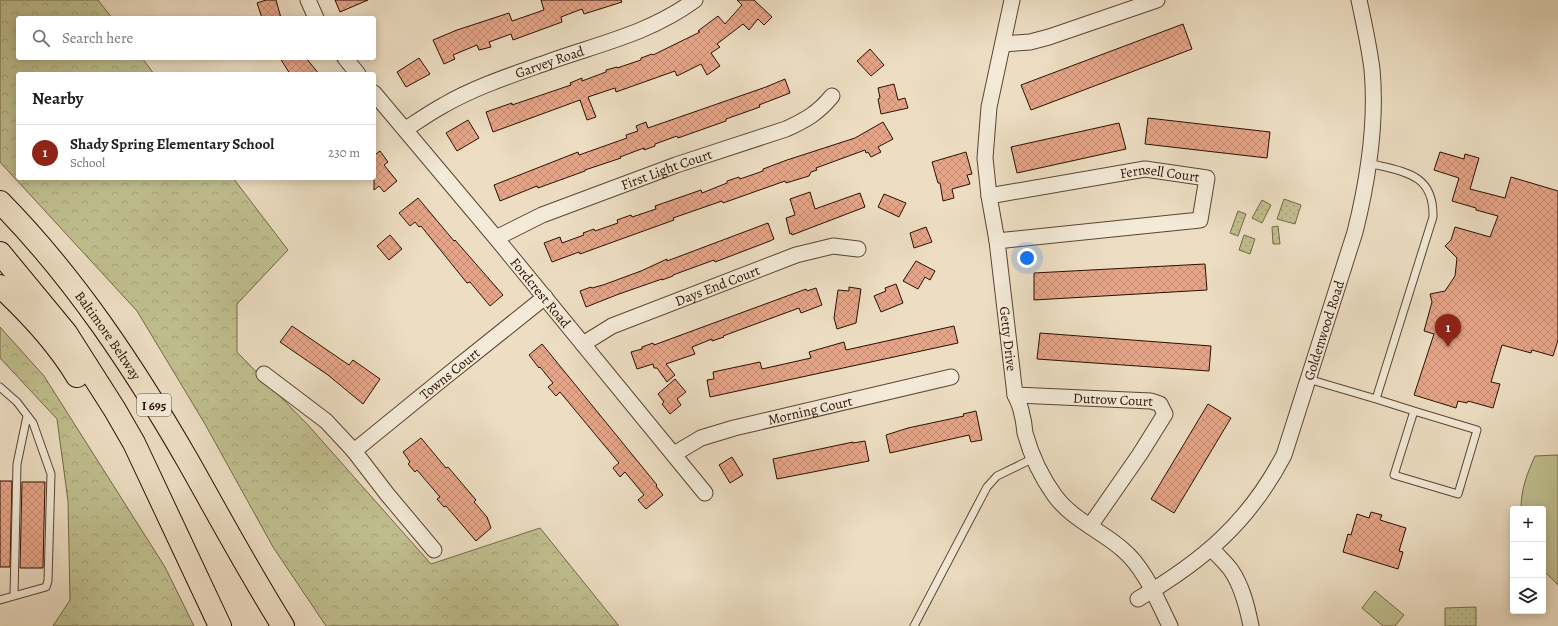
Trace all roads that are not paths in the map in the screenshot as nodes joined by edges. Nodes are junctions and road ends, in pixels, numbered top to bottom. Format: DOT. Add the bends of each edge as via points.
graph roads {
  1 [pos="308,0"];
  2 [pos="695,0"];
  3 [pos="1012,0"];
  4 [pos="1157,0"];
  5 [pos="1359,0"];
  6 [pos="315,16"];
  7 [pos="1003,44"];
  8 [pos="347,60"];
  9 [pos="356,72"];
  10 [pos="376,95"];
  11 [pos="832,96"];
  12 [pos="406,129"];
  13 [pos="1368,163"];
  14 [pos="989,196"];
  15 [pos="0,202"];
  16 [pos="496,238"];
  17 [pos="997,241"];
  18 [pos="858,249"];
  19 [pos="0,253"];
  20 [pos="0,286"];
  21 [pos="545,297"];
  22 [pos="583,344"];
  23 [pos="264,374"];
  24 [pos="951,377"];
  25 [pos="1308,379"];
  26 [pos="0,387"];
  27 [pos="1016,394"];
  28 [pos="1376,399"];
  29 [pos="1414,411"];
  30 [pos="27,416"];
  31 [pos="354,451"];
  32 [pos="674,454"];
  33 [pos="1034,458"];
  34 [pos="705,493"];
  35 [pos="167,516"];
  36 [pos="1090,526"];
  37 [pos="1212,549"];
  38 [pos="434,550"];
  39 [pos="1153,590"];
  40 [pos="14,596"];
  41 [pos="1138,599"];
  42 [pos="0,600"];
  43 [pos="220,626"];
  44 [pos="283,626"];
  45 [pos="914,626"];
  46 [pos="1170,626"];
  47 [pos="1251,626"];
  1 -- 6 [label="street"];
  2 -- 12 [label="street, Garvey Road" via="644,30 467,93 434,110"];
  3 -- 7 [label="street, Getty Drive"];
  4 -- 7 [label="street" via="1049,37 1030,42"];
  5 -- 13 [label="street, Goldenwood Road" via="1372,70 1373,114"];
  7 -- 14 [label="street, Getty Drive" via="989,107 985,158"];
  8 -- 9 [label="street"];
  10 -- 12 [label="street, Fordcrest Road"];
  11 -- 16 [label="street, First Light Court" via="814,114 786,129 676,165 542,215"];
  12 -- 16 [label="street, Fordcrest Road"];
  13 -- 25 [label="street, Goldenwood Road" via="1355,232"];
  13 -- 28 [label="lane" via="1402,171 1422,181 1434,207 1434,217"];
  14 -- 17 [label="street, Getty Drive"];
  14 -- 17 [label="street, Fernsell Court" via="1145,169 1207,178 1200,220"];
  15 -- 44 [label="highway, Baltimore Beltway / I 695" via="68,279 110,337 187,460"];
  16 -- 21 [label="street, Fordcrest Road"];
  17 -- 27 [label="street, Getty Drive"];
  18 -- 22 [label="street, Days End Court" via="833,246 796,256 612,326"];
  19 -- 35 [label="highway, I 695" via="52,315 92,372 134,443"];
  20 -- 35 [label="highway" via="68,360 133,468"];
  21 -- 22 [label="street, Fordcrest Road"];
  21 -- 31 [label="street, Towns Court"];
  22 -- 32 [label="street, Fordcrest Road"];
  23 -- 31 [label="street" via="326,421"];
  24 -- 32 [label="street, Morning Court" via="734,428 701,438"];
  25 -- 28 [label="lane"];
  25 -- 37 [label="street, Goldenwood Road" via="1284,455 1276,470 1252,506"];
  26 -- 30 [label="lane" via="17,402"];
  27 -- 33 [label="street, Getty Drive"];
  27 -- 36 [label="street, Dutrow Court" via="1151,402 1160,404 1163,409 1165,414 1161,422"];
  28 -- 29 [label="lane"];
  29 -- 29 [label="lane" via="1394,475 1458,494 1478,430"];
  30 -- 40 [label="lane" via="17,464"];
  30 -- 40 [label="lane" via="33,423 51,474 48,581 46,587"];
  31 -- 38 [label="street"];
  32 -- 34 [label="street, Fordcrest Road"];
  33 -- 36 [label="street, Getty Drive" via="1055,496 1067,510"];
  33 -- 45 [label="lane" via="1001,474 987,487"];
  35 -- 43 [label="highway, I 695"];
  36 -- 39 [label="street, Getty Drive" via="1123,550"];
  37 -- 39 [label="street, Goldenwood Road"];
  37 -- 47 [label="street" via="1238,583"];
  39 -- 41 [label="street, Goldenwood Road"];
  39 -- 46 [label="street, Getty Drive"];
  40 -- 42 [label="lane"];
}
